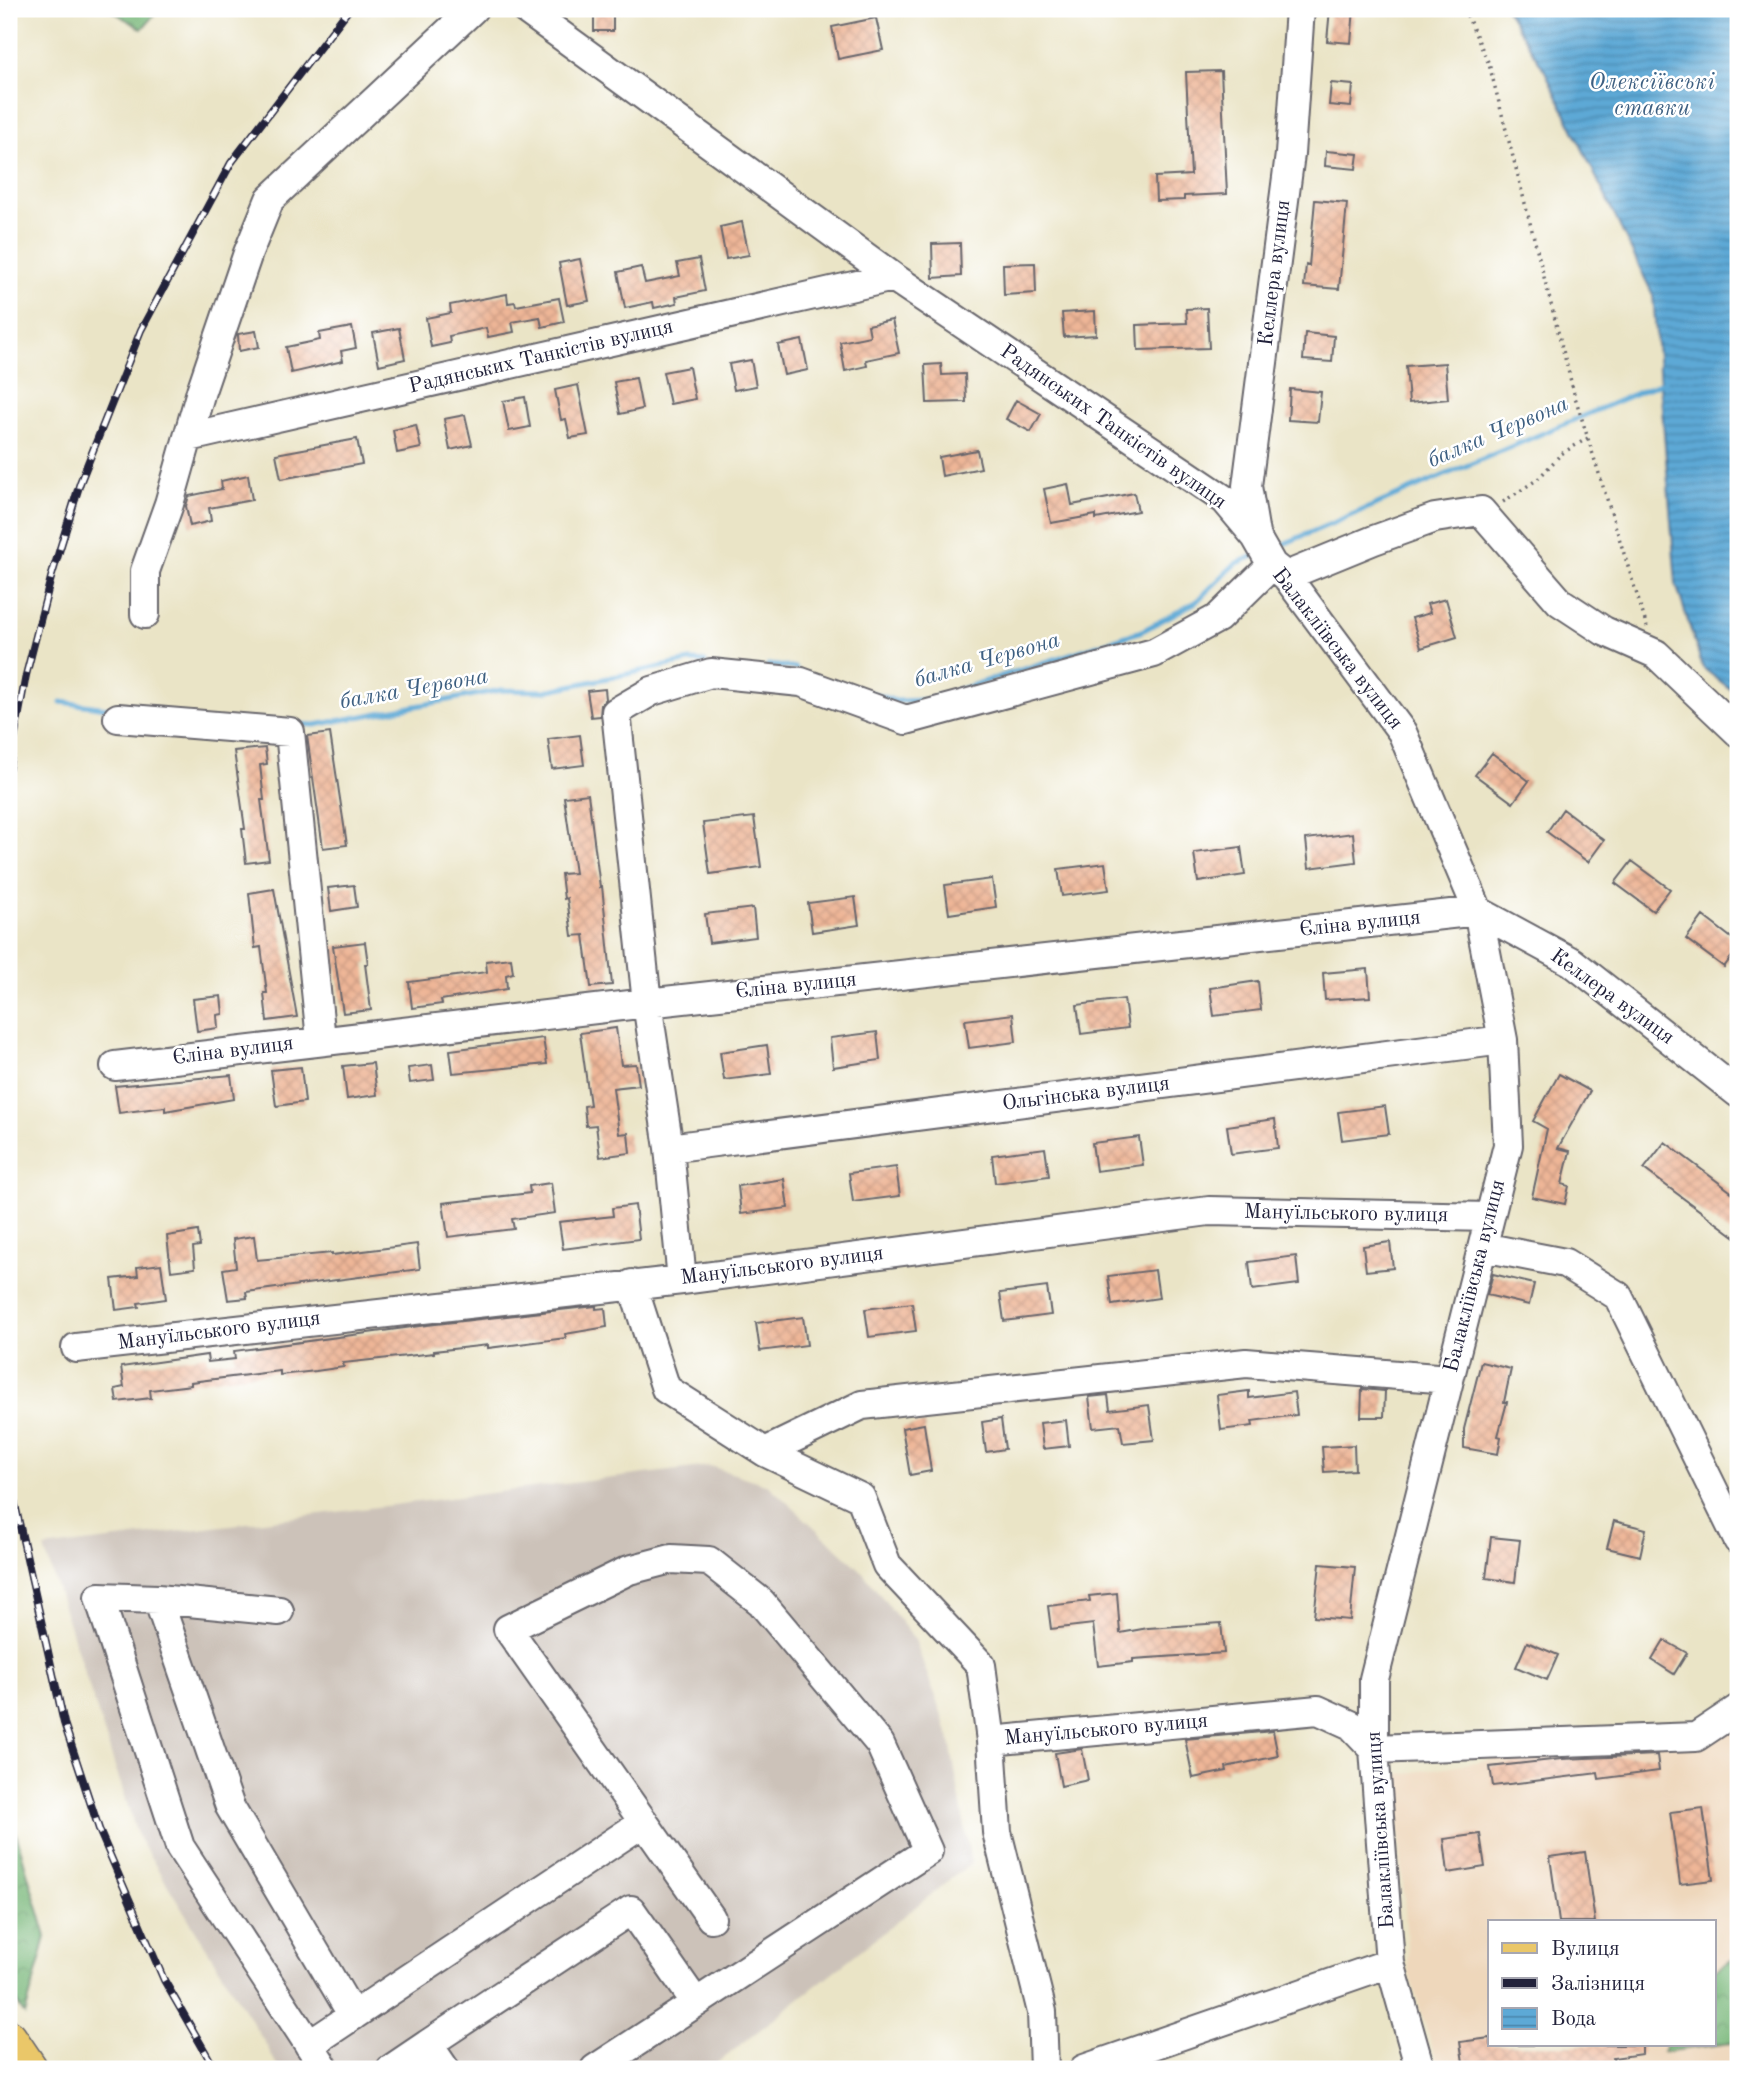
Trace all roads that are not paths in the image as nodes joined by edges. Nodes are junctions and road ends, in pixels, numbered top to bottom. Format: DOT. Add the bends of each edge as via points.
graph roads {
  1 [pos="473,9"];
  2 [pos="525,9"];
  3 [pos="1300,9"];
  4 [pos="893,277"];
  5 [pos="189,437"];
  6 [pos="1256,537"];
  7 [pos="1279,571"];
  8 [pos="145,614"];
  9 [pos="118,718"];
  10 [pos="1738,732"];
  11 [pos="1478,911"];
  12 [pos="647,1003"];
  13 [pos="321,1040"];
  14 [pos="1503,1040"];
  15 [pos="115,1066"];
  16 [pos="1738,1093"];
  17 [pos="669,1149"];
  18 [pos="1490,1217"];
  19 [pos="1483,1247"];
  20 [pos="682,1280"];
  21 [pos="632,1284"];
  22 [pos="76,1348"];
  23 [pos="1449,1379"];
  24 [pos="765,1452"];
  25 [pos="1738,1540"];
  26 [pos="158,1600"];
  27 [pos="279,1611"];
  28 [pos="1738,1709"];
  29 [pos="991,1741"];
  30 [pos="1374,1749"];
  31 [pos="644,1822"];
  32 [pos="711,1918"];
  33 [pos="1390,1963"];
  34 [pos="696,2003"];
  35 [pos="353,2016"];
  36 [pos="9,2038"];
  37 [pos="428,2043"];
  38 [pos="309,2045"];
  39 [pos="30,2069"];
  40 [pos="325,2069"];
  41 [pos="391,2069"];
  42 [pos="445,2069"];
  43 [pos="595,2069"];
  44 [pos="1044,2069"];
  45 [pos="1084,2069"];
  46 [pos="1420,2069"];
  1 -- 5 [label="street" via="270,199"];
  2 -- 4 [label="street, Радянських Танкістів вулиця"];
  3 -- 6 [label="street, Келлера вулиця" via="1290,154 1247,486"];
  4 -- 5 [label="street, Радянських Танкістів вулиця"];
  4 -- 6 [label="street, Радянських Танкістів вулиця" via="1225,500"];
  5 -- 8 [label="street" via="145,571"];
  6 -- 7 [label="street, Балакліївська вулиця"];
  7 -- 10 [label="street" via="1435,518 1481,511 1560,602 1604,631 1656,654"];
  7 -- 11 [label="street, Балакліївська вулиця" via="1402,732"];
  7 -- 12 [label="street" via="1218,618 1154,653 906,720 801,682 711,673 652,691 616,712"];
  9 -- 13 [label="street" via="290,732"];
  11 -- 12 [label="street, Єліна вулиця"];
  11 -- 14 [label="street, Балакліївська вулиця"];
  11 -- 16 [label="street, Келлера вулиця" via="1572,962"];
  12 -- 13 [label="street, Єліна вулиця"];
  12 -- 17 [label="street"];
  13 -- 15 [label="street, Єліна вулиця"];
  14 -- 17 [label="street, Ольгінська вулиця"];
  14 -- 18 [label="street, Балакліївська вулиця" via="1508,1145"];
  17 -- 20 [label="street"];
  18 -- 19 [label="street, Балакліївська вулиця"];
  18 -- 20 [label="street, Мануїльського вулиця" via="1209,1211"];
  19 -- 23 [label="street, Балакліївська вулиця"];
  19 -- 25 [label="street" via="1565,1262 1618,1296"];
  20 -- 21 [label="street, Мануїльського вулиця"];
  21 -- 22 [label="street, Мануїльського вулиця"];
  21 -- 24 [label="street" via="666,1389"];
  23 -- 24 [label="street" via="1246,1363 862,1405"];
  23 -- 30 [label="street, Балакліївська вулиця" via="1374,1679"];
  24 -- 29 [label="street" via="861,1498 887,1565 981,1665"];
  26 -- 27 [label="street"];
  26 -- 35 [label="street" via="230,1807"];
  26 -- 38 [label="street" via="99,1597 180,1847"];
  28 -- 30 [label="street" via="1696,1737"];
  29 -- 30 [label="street, Мануїльського вулиця" via="1318,1710 1351,1725"];
  29 -- 44 [label="street" via="998,1832 1042,2012"];
  30 -- 33 [label="street, Балакліївська вулиця"];
  31 -- 32 [label="street"];
  31 -- 34 [label="street" via="508,1629 629,1570 671,1559 709,1561 761,1602 880,1744 928,1851"];
  31 -- 35 [label="street"];
  33 -- 45 [label="street"];
  33 -- 46 [label="street, Балакліївська вулиця"];
  34 -- 37 [label="street" via="631,1910"];
  34 -- 43 [label="street"];
  35 -- 38 [label="street"];
  36 -- 39 [label="main road"];
  37 -- 41 [label="street"];
  37 -- 42 [label="street"];
  38 -- 40 [label="street"];
}
